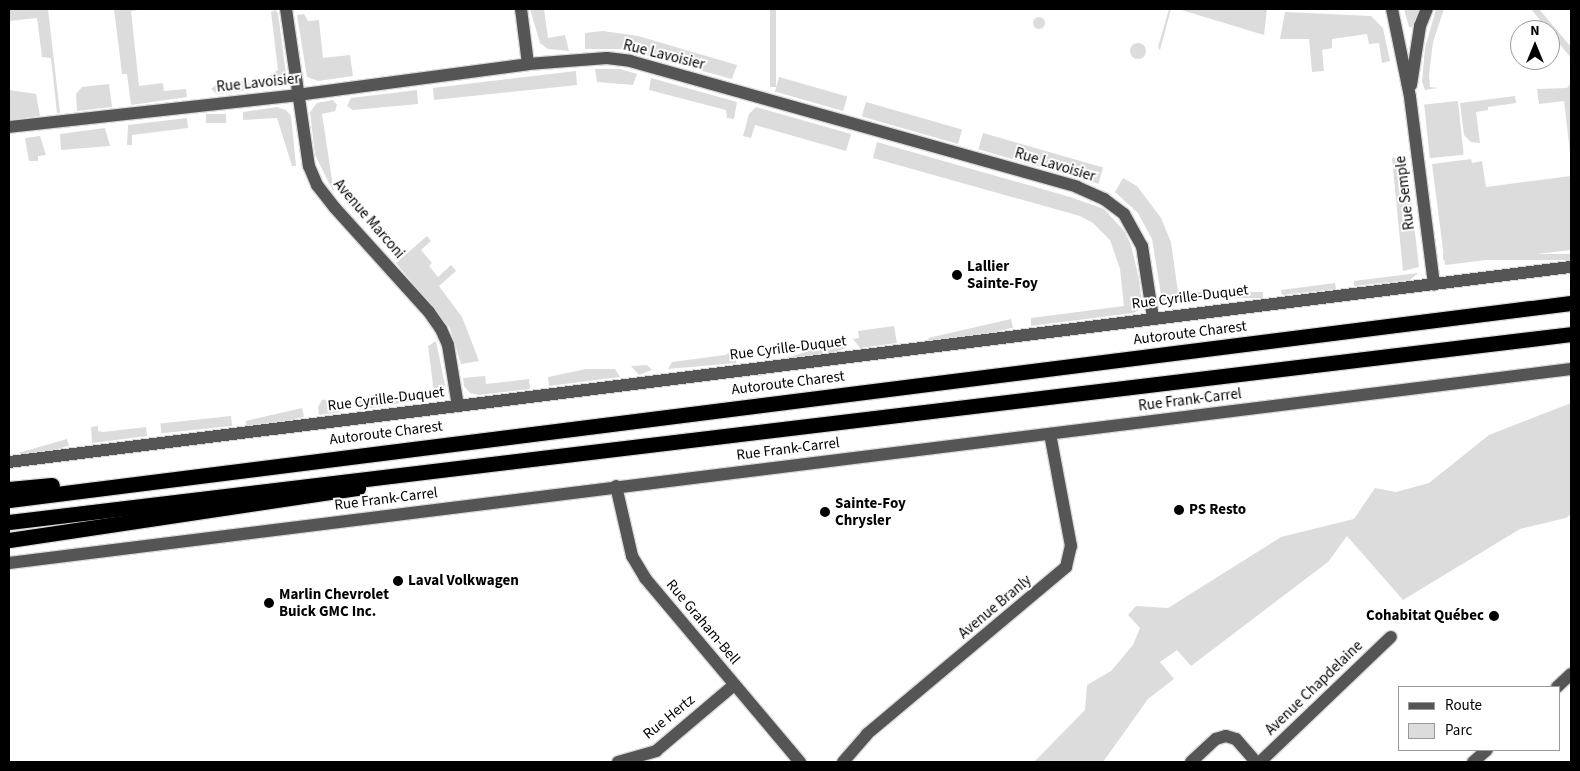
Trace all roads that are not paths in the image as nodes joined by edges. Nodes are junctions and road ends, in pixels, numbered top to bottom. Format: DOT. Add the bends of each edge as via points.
graph roads {
  1 [pos="286,9"];
  2 [pos="521,9"];
  3 [pos="1392,9"];
  4 [pos="1427,9"];
  5 [pos="528,64"];
  6 [pos="297,95"];
  7 [pos="1410,97"];
  8 [pos="9,127"];
  9 [pos="1571,267"];
  10 [pos="1434,284"];
  11 [pos="1571,302"];
  12 [pos="1153,318"];
  13 [pos="1571,334"];
  14 [pos="1571,369"];
  15 [pos="458,406"];
  16 [pos="1050,434"];
  17 [pos="9,462"];
  18 [pos="459,467"];
  19 [pos="233,470"];
  20 [pos="616,486"];
  21 [pos="9,489"];
  22 [pos="9,500"];
  23 [pos="9,522"];
  24 [pos="9,540"];
  25 [pos="9,563"];
  26 [pos="1391,637"];
  27 [pos="1571,674"];
  28 [pos="734,685"];
  29 [pos="1558,686"];
  30 [pos="1486,751"];
  31 [pos="618,762"];
  32 [pos="800,762"];
  33 [pos="843,762"];
  34 [pos="1191,762"];
  35 [pos="1258,762"];
  36 [pos="1473,762"];
  1 -- 6 [label="street, Avenue Marconi"];
  2 -- 5 [label="street"];
  3 -- 7 [label="street, Rue Semple"];
  4 -- 7 [label="street, Rue Semple" via="1420,26"];
  5 -- 6 [label="street, Rue Lavoisier"];
  5 -- 12 [label="street, Rue Lavoisier" via="607,58 630,61 1077,187 1111,204 1124,214 1136,232 1147,266"];
  6 -- 8 [label="street, Rue Lavoisier"];
  6 -- 15 [label="street, Avenue Marconi" via="309,166 317,185 441,329 448,345"];
  7 -- 10 [label="street, Rue Semple"];
  9 -- 10 [label="street, Rue Cyrille-Duquet"];
  10 -- 12 [label="street, Rue Cyrille-Duquet"];
  11 -- 19 [label="highway, Autoroute Charest"];
  12 -- 15 [label="street, Rue Cyrille-Duquet"];
  13 -- 18 [label="highway"];
  14 -- 16 [label="street, Rue Frank-Carrel"];
  15 -- 17 [label="street, Rue Cyrille-Duquet"];
  16 -- 20 [label="street, Rue Frank-Carrel"];
  16 -- 33 [label="street, Avenue Branly" via="1071,546 1066,566 867,734"];
  18 -- 23 [label="highway"];
  18 -- 24 [label="highway" via="319,496"];
  19 -- 21 [label="highway"];
  19 -- 22 [label="highway, Autoroute Charest"];
  20 -- 25 [label="street, Rue Frank-Carrel"];
  20 -- 28 [label="street, Rue Graham-Bell" via="632,556 644,578"];
  26 -- 35 [label="street, Avenue Chapdelaine"];
  27 -- 29 [label="street"];
  28 -- 31 [label="street, Rue Hertz" via="656,751"];
  28 -- 32 [label="street, Rue Graham-Bell"];
  30 -- 36 [label="street"];
  34 -- 35 [label="street" via="1216,739 1230,737"];
}
